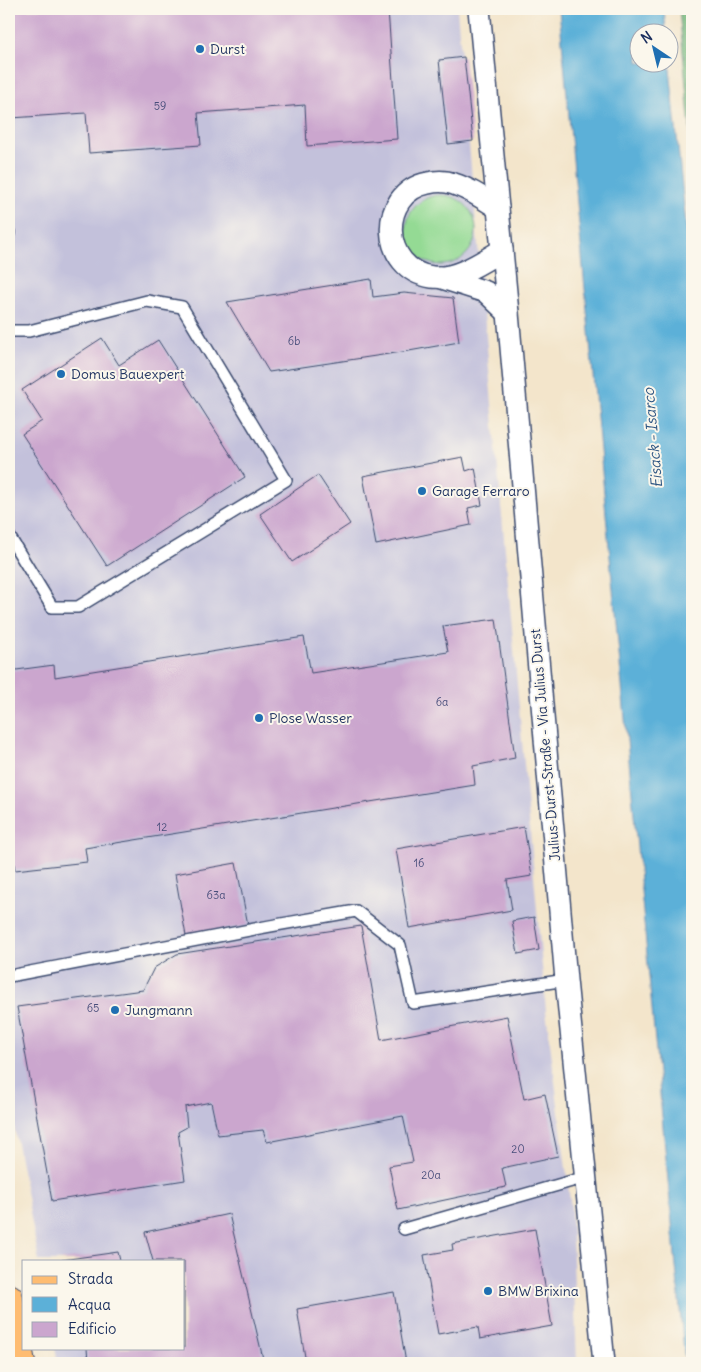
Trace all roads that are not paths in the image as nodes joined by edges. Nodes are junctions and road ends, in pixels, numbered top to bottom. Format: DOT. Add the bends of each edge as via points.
graph roads {
  1 [pos="479,9"];
  2 [pos="498,208"];
  3 [pos="502,250"];
  4 [pos="439,277"];
  5 [pos="508,312"];
  6 [pos="9,331"];
  7 [pos="9,536"];
  8 [pos="9,976"];
  9 [pos="566,980"];
  10 [pos="586,1177"];
  11 [pos="404,1229"];
  12 [pos="9,1298"];
  13 [pos="22,1363"];
  14 [pos="604,1363"];
  1 -- 2 [label="street, Julius-Durst-Straße - Via Julius Durst"];
  2 -- 3 [label="street, Julius-Durst-Straße - Via Julius Durst"];
  2 -- 4 [label="street" via="453,183 421,184 406,193 396,206 391,222 395,251 416,272"];
  3 -- 4 [label="street" via="471,268"];
  3 -- 5 [label="street, Julius-Durst-Straße - Via Julius Durst"];
  4 -- 5 [label="street" via="486,292"];
  5 -- 9 [label="street, Julius-Durst-Straße - Via Julius Durst"];
  6 -- 7 [label="lane" via="29,330 147,301 182,307 286,480 78,606 52,607"];
  8 -- 9 [label="lane" via="356,911 400,945 413,1003"];
  9 -- 10 [label="street, Julius-Durst-Straße - Via Julius Durst"];
  10 -- 11 [label="lane"];
  10 -- 14 [label="street, Julius-Durst-Straße - Via Julius Durst"];
  12 -- 13 [label="main road"];
}
